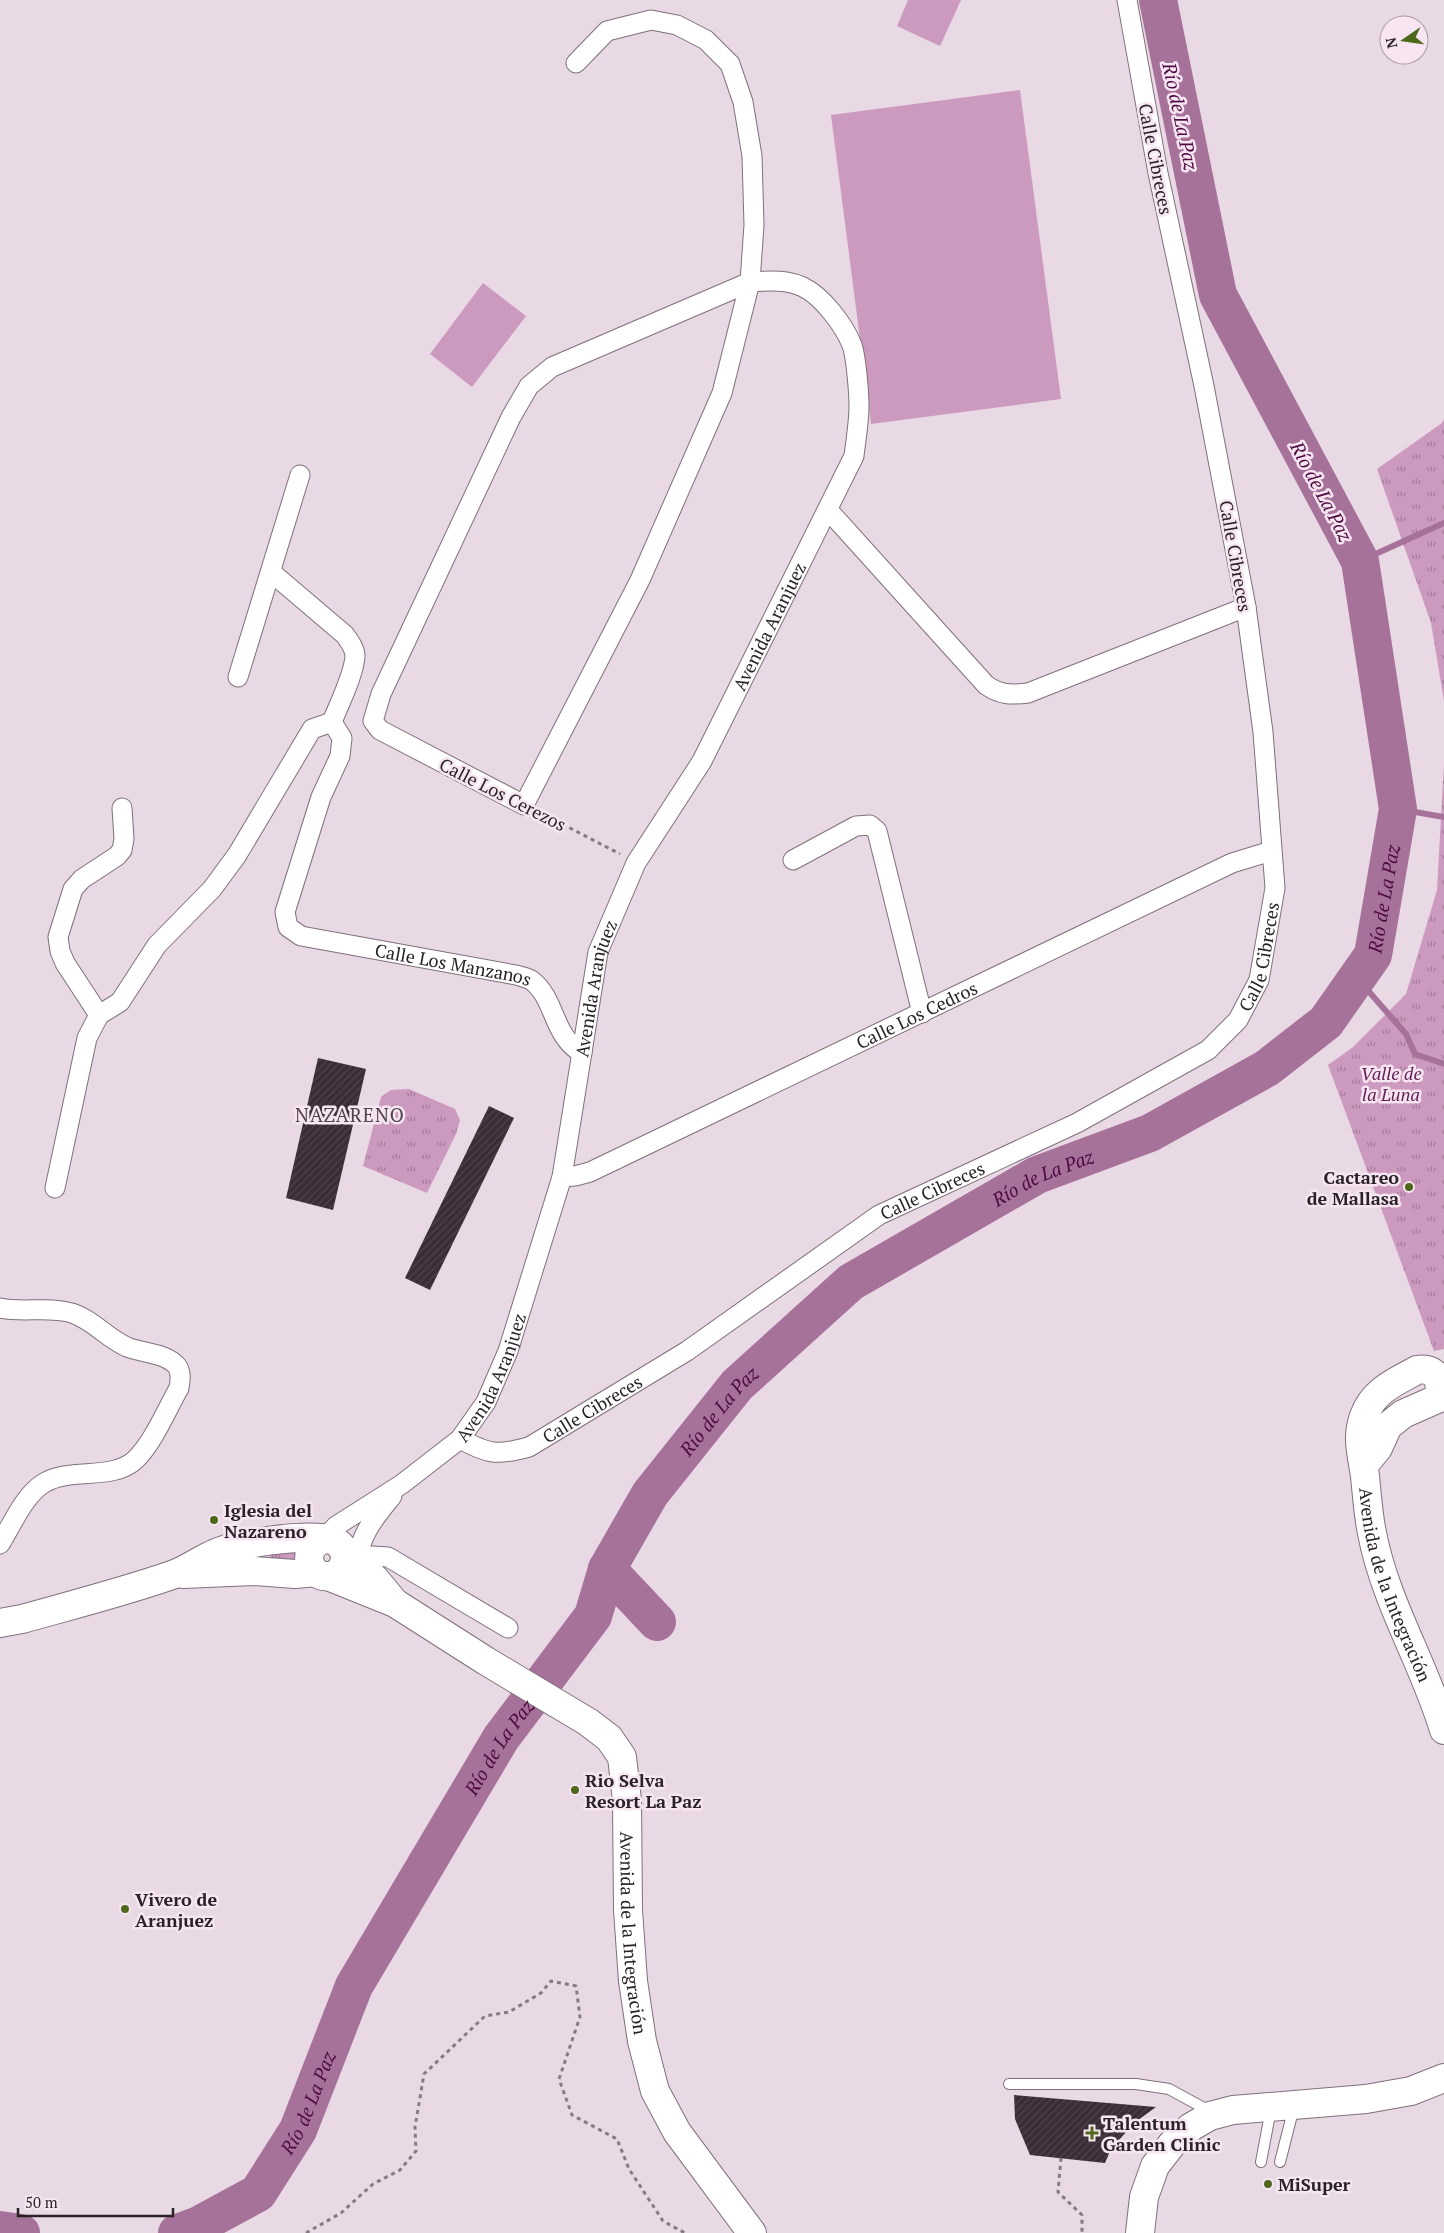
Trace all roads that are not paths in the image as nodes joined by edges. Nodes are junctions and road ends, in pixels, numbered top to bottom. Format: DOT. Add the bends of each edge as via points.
graph roads {
  1 [pos="1127,0"];
  2 [pos="576,62"];
  3 [pos="750,282"];
  4 [pos="300,475"];
  5 [pos="828,510"];
  6 [pos="271,572"];
  7 [pos="1246,607"];
  8 [pos="238,677"];
  9 [pos="373,721"];
  10 [pos="332,722"];
  11 [pos="122,808"];
  12 [pos="1272,851"];
  13 [pos="793,860"];
  14 [pos="922,1013"];
  15 [pos="98,1015"];
  16 [pos="582,1052"];
  17 [pos="562,1177"];
  18 [pos="55,1188"];
  19 [pos="0,1308"];
  20 [pos="1437,1394"];
  21 [pos="460,1439"];
  22 [pos="1364,1465"];
  23 [pos="402,1484"];
  24 [pos="0,1544"];
  25 [pos="341,1549"];
  26 [pos="322,1574"];
  27 [pos="174,1575"];
  28 [pos="395,1604"];
  29 [pos="0,1623"];
  30 [pos="508,1628"];
  31 [pos="1444,1730"];
  32 [pos="1444,2078"];
  33 [pos="1009,2084"];
  34 [pos="1284,2105"];
  35 [pos="1210,2116"];
  36 [pos="1261,2162"];
  37 [pos="1280,2162"];
  38 [pos="752,2233"];
  39 [pos="1140,2233"];
  1 -- 7 [label="street, Calle Cibreces" via="1158,173 1204,386"];
  2 -- 3 [label="street" via="607,31 651,20 676,25 706,40 730,64 743,102 752,156 754,225"];
  3 -- 5 [label="street, Avenida Aranjuez" via="772,280 804,287 837,318 852,346 859,405 854,456"];
  3 -- 9 [label="street, Avenida Aranjuez" via="552,367 529,386 511,417 381,694"];
  3 -- 9 [label="street, Calle Los Cerezos" via="718,402 640,580 524,805 380,730"];
  4 -- 6 [label="street"];
  5 -- 7 [label="street" via="986,686 997,693 1028,693"];
  5 -- 16 [label="street, Avenida Aranjuez" via="702,761 636,863 598,952"];
  6 -- 8 [label="street"];
  6 -- 10 [label="street" via="338,629 352,646 355,656 352,670"];
  7 -- 12 [label="street, Calle Cibreces" via="1263,732"];
  10 -- 15 [label="street" via="312,728 237,855 212,889 157,945 120,1002"];
  10 -- 16 [label="street, Calle Los Manzanos" via="342,738 340,756 321,797 285,912 288,928 301,936 516,974 530,980 542,993 563,1037"];
  11 -- 15 [label="street" via="122,850 73,889 58,937 65,963"];
  12 -- 14 [label="street, Calle Los Cedros" via="1232,863"];
  12 -- 21 [label="street, Calle Cibreces" via="1276,888 1259,980 1238,1020 1208,1050 1077,1123 878,1215 687,1351 529,1447 505,1454 484,1451"];
  13 -- 14 [label="street" via="856,826 870,825 877,831"];
  14 -- 17 [label="street, Calle Los Cedros" via="590,1172"];
  15 -- 18 [label="street" via="87,1038"];
  16 -- 17 [label="street, Avenida Aranjuez"];
  17 -- 21 [label="street, Avenida Aranjuez" via="508,1351 486,1402"];
  19 -- 24 [label="street" via="40,1308 72,1313 125,1346 168,1359 177,1366 181,1377 179,1388 144,1450 134,1461 122,1467 45,1482 34,1492"];
  20 -- 22 [label="main road, Avenida de la Integración" via="1388,1426 1378,1448"];
  20 -- 22 [label="main road, Avenida de la Integración" via="1416,1403 1407,1395 1406,1383 1412,1373 1384,1388 1365,1415 1360,1431 1359,1448"];
  21 -- 23 [label="street, Avenida Aranjuez"];
  22 -- 31 [label="main road, Avenida de la Integración" via="1372,1534 1386,1582"];
  23 -- 25 [label="street" via="366,1532 358,1550"];
  23 -- 25 [label="street, Avenida Aranjuez" via="336,1526"];
  25 -- 26 [label="main road" via="314,1545 309,1556 311,1568"];
  25 -- 27 [label="main road" via="307,1537 275,1540 218,1552"];
  25 -- 28 [label="main road, Avenida de la Integración"];
  25 -- 30 [label="street" via="388,1557"];
  26 -- 27 [label="main road" via="252,1571"];
  26 -- 28 [label="main road, Avenida de la Integración"];
  27 -- 29 [label="main road"];
  28 -- 38 [label="main road, Avenida de la Integración" via="588,1722 609,1738 622,1757 627,1800 628,1910 633,1981 642,2041 655,2091 677,2132"];
  32 -- 34 [label="main road" via="1411,2092"];
  33 -- 35 [label="lane" via="1136,2084 1169,2089 1202,2107"];
  34 -- 35 [label="main road" via="1233,2110"];
  34 -- 36 [label="lane"];
  34 -- 37 [label="lane"];
  35 -- 39 [label="main road" via="1191,2126 1154,2166 1144,2197"];
}
